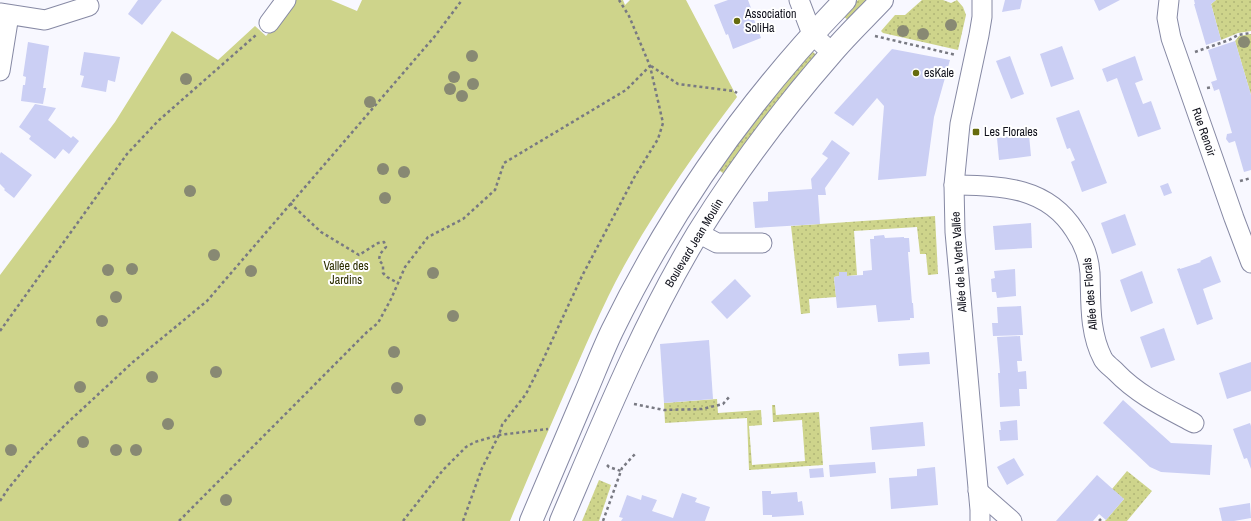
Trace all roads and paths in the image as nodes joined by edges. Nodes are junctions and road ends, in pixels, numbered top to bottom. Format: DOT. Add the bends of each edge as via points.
graph roads {
  1 [pos="286,0"];
  2 [pos="462,0"];
  3 [pos="619,0"];
  4 [pos="799,0"];
  5 [pos="845,0"];
  6 [pos="882,0"];
  7 [pos="1169,0"];
  8 [pos="980,2"];
  9 [pos="89,6"];
  10 [pos="5,14"];
  11 [pos="269,23"];
  12 [pos="1251,33"];
  13 [pos="812,34"];
  14 [pos="868,34"];
  15 [pos="832,52"];
  16 [pos="960,56"];
  17 [pos="1179,58"];
  18 [pos="650,66"];
  19 [pos="0,71"];
  20 [pos="734,91"];
  21 [pos="954,185"];
  22 [pos="290,203"];
  23 [pos="698,233"];
  24 [pos="762,243"];
  25 [pos="1251,263"];
  26 [pos="398,283"];
  27 [pos="0,332"];
  28 [pos="730,396"];
  29 [pos="627,403"];
  30 [pos="1194,423"];
  31 [pos="554,427"];
  32 [pos="499,435"];
  33 [pos="634,454"];
  34 [pos="606,463"];
  35 [pos="621,471"];
  36 [pos="978,491"];
  37 [pos="0,501"];
  38 [pos="179,521"];
  39 [pos="403,521"];
  40 [pos="463,521"];
  41 [pos="531,521"];
  42 [pos="562,521"];
  43 [pos="603,521"];
  44 [pos="980,521"];
  45 [pos="1012,521"];
  1 -- 11 [label="street"];
  2 -- 22 [label="path" via="435,36"];
  3 -- 18 [label="path" via="629,16"];
  4 -- 13 [label="street"];
  5 -- 13 [label="main road"];
  6 -- 15 [label="main road, Boulevard Jean Moulin"];
  7 -- 17 [label="street, Rue Renoir" via="1167,18"];
  8 -- 21 [label="street, Allée de la Verte Vallée" via="982,17 960,124"];
  9 -- 10 [label="street" via="45,20"];
  10 -- 19 [label="street"];
  11 -- 27 [label="path" via="158,121 127,154"];
  12 -- 17 [label="path" via="1238,35"];
  13 -- 15 [label="street"];
  13 -- 41 [label="main road" via="748,112 700,180 653,255 612,332"];
  14 -- 16 [label="path"];
  15 -- 23 [label="main road, Boulevard Jean Moulin" via="773,123"];
  17 -- 25 [label="street, Rue Renoir"];
  18 -- 20 [label="path" via="678,84"];
  18 -- 26 [label="path" via="626,90 504,163 495,190 463,219 428,237 404,267"];
  18 -- 32 [label="path" via="663,123 658,139 582,276 526,394 502,424"];
  21 -- 30 [label="street, Allée des Florals" via="992,186 1035,195 1065,216 1083,242 1088,258 1094,337 1104,360 1126,383 1147,398"];
  21 -- 36 [label="street, Allée de la Verte Vallée" via="955,232"];
  22 -- 26 [label="path" via="321,232 359,255 384,242 386,247 379,260 383,266 383,273"];
  22 -- 37 [label="path" via="207,301 132,362 64,426 34,457"];
  23 -- 24 [label="street" via="717,243"];
  23 -- 42 [label="main road, Boulevard Jean Moulin" via="638,345"];
  26 -- 38 [label="path" via="378,323"];
  28 -- 29 [label="path" via="723,404 702,408 664,410"];
  31 -- 32 [label="path"];
  32 -- 39 [label="path" via="475,442 458,454"];
  32 -- 40 [label="path" via="482,468"];
  33 -- 35 [label="path"];
  34 -- 35 [label="path" via="609,467"];
  35 -- 43 [label="path"];
  36 -- 44 [label="street, Allée de la Verte Vallée"];
  36 -- 45 [label="street"];
}
